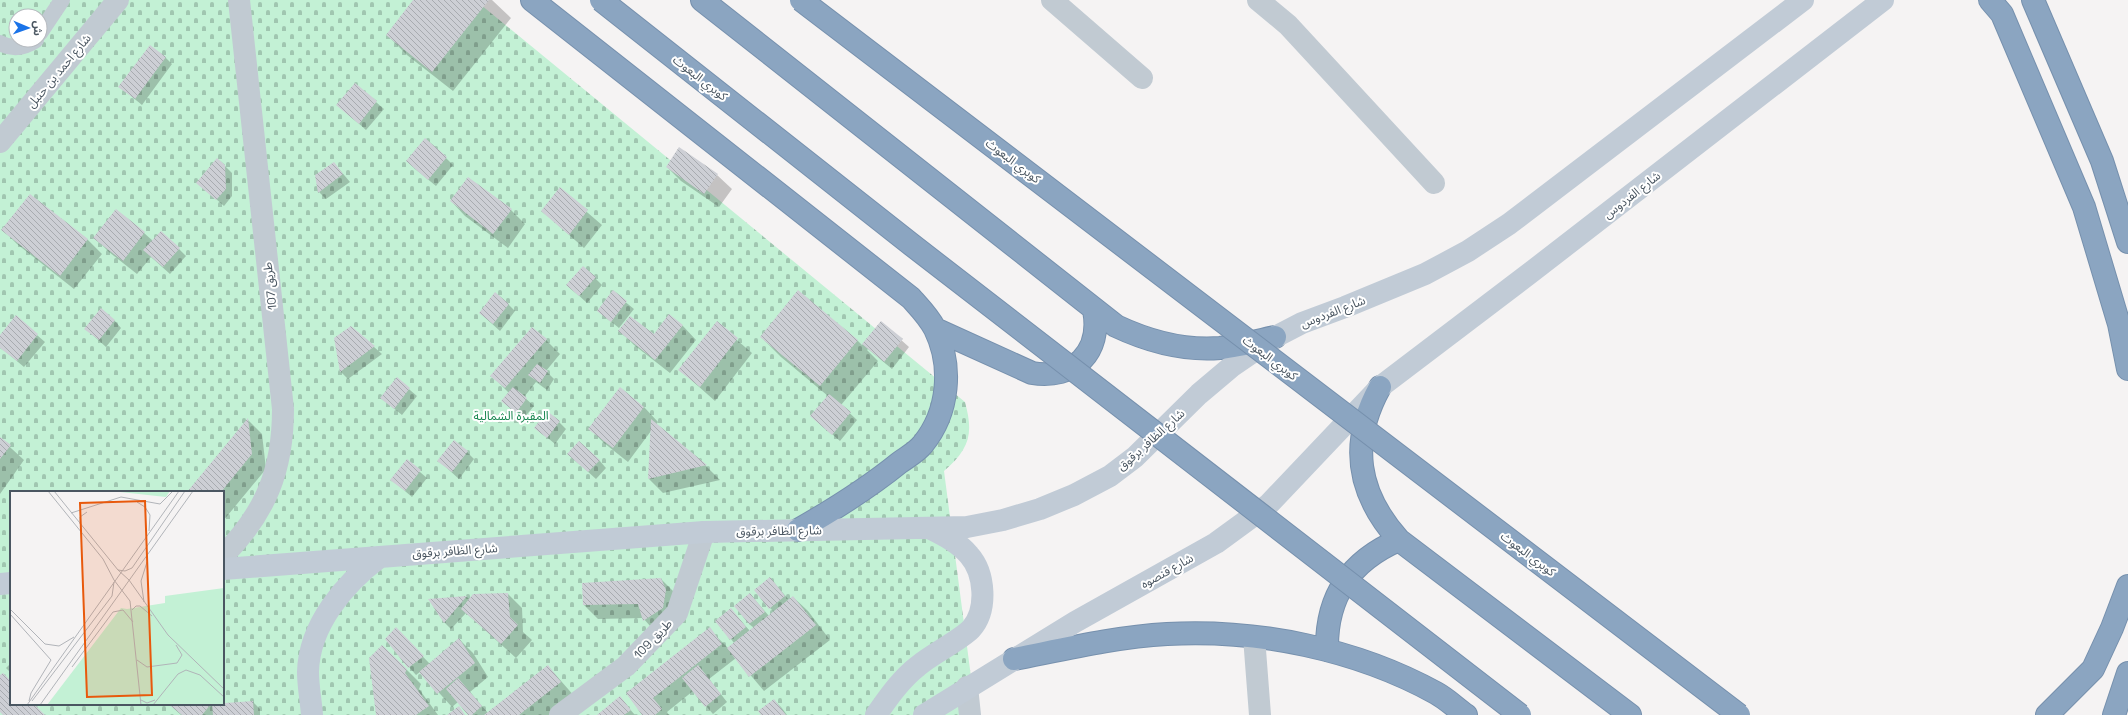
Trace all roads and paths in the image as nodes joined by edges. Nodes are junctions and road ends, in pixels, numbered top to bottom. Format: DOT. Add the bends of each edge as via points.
graph roads {
  1 [pos="62,0"];
  2 [pos="118,0"];
  3 [pos="239,0"];
  4 [pos="532,0"];
  5 [pos="601,0"];
  6 [pos="702,0"];
  7 [pos="801,0"];
  8 [pos="1052,0"];
  9 [pos="1258,0"];
  10 [pos="1803,0"];
  11 [pos="1883,0"];
  12 [pos="1990,0"];
  13 [pos="2032,0"];
  14 [pos="48,21"];
  15 [pos="1142,78"];
  16 [pos="0,142"];
  17 [pos="1434,183"];
  18 [pos="2128,242"];
  19 [pos="1094,310"];
  20 [pos="935,329"];
  21 [pos="1274,338"];
  22 [pos="2128,369"];
  23 [pos="1380,387"];
  24 [pos="930,528"];
  25 [pos="798,530"];
  26 [pos="704,532"];
  27 [pos="1399,540"];
  28 [pos="224,555"];
  29 [pos="380,557"];
  30 [pos="224,569"];
  31 [pos="10,583"];
  32 [pos="0,584"];
  33 [pos="2128,586"];
  34 [pos="1254,637"];
  35 [pos="1327,650"];
  36 [pos="1014,659"];
  37 [pos="2128,673"];
  38 [pos="967,687"];
  39 [pos="312,715"];
  40 [pos="560,715"];
  41 [pos="876,715"];
  42 [pos="924,715"];
  43 [pos="970,715"];
  44 [pos="1260,715"];
  45 [pos="1466,715"];
  46 [pos="1520,715"];
  47 [pos="1630,715"];
  48 [pos="1739,715"];
  49 [pos="2047,715"];
  50 [pos="2114,715"];
  1 -- 14 [label="lane"];
  2 -- 16 [label="street, شارع احمد بن حنبل"];
  3 -- 28 [label="street, طريق 107" via="283,409 283,438 268,494 241,538"];
  4 -- 20 [label="highway" via="911,298"];
  5 -- 46 [label="highway, كوبري البعوث, bridge" via="912,245"];
  6 -- 19 [label="highway"];
  7 -- 48 [label="highway, كوبري البعوث, bridge"];
  8 -- 15 [label="street"];
  9 -- 17 [label="street" via="1288,25"];
  10 -- 21 [label="main road, شارع الفردوس" via="1509,224 1468,251 1425,274 1302,323"];
  11 -- 23 [label="main road, شارع الفردوس"];
  12 -- 22 [label="highway" via="2002,14 2084,207 2119,324"];
  13 -- 18 [label="highway" via="2102,161"];
  19 -- 20 [label="highway" via="1095,337 1082,360 1072,368 1046,375 1032,372"];
  19 -- 21 [label="highway" via="1116,326 1141,338 1167,346 1221,348"];
  20 -- 25 [label="highway" via="946,367 946,388 942,409 922,446 872,485"];
  21 -- 24 [label="main road, شارع الظافر برقوق" via="1231,367 1199,394 1135,457 1110,476 1074,495 1018,515 966,527"];
  23 -- 27 [label="highway" via="1364,425 1361,467 1373,506"];
  23 -- 36 [label="main road, شارع قنصوه" via="1262,510 1216,543"];
  24 -- 25 [label="main road, شارع الظافر برقوق"];
  24 -- 41 [label="main road" via="958,544 970,555 978,568 982,584 979,615 971,629 917,666"];
  25 -- 26 [label="main road, شارع الظافر برقوق"];
  26 -- 29 [label="main road, شارع الظافر برقوق"];
  26 -- 40 [label="street, طريق 109" via="677,613 626,666"];
  27 -- 35 [label="highway" via="1368,556 1344,582 1330,615"];
  27 -- 47 [label="highway"];
  29 -- 30 [label="main road, شارع الظافر برقوق"];
  29 -- 39 [label="main road" via="359,573 341,592 318,633 308,671"];
  31 -- 32 [label="main road"];
  33 -- 49 [label="highway" via="2093,668"];
  34 -- 35 [label="highway"];
  34 -- 36 [label="highway" via="1166,634 1098,642"];
  34 -- 44 [label="street"];
  35 -- 45 [label="highway" via="1402,677 1438,694"];
  36 -- 38 [label="main road, شارع قنصوه"];
  37 -- 50 [label="highway"];
  38 -- 42 [label="main road, شارع قنصوه"];
  38 -- 43 [label="street"];
}
